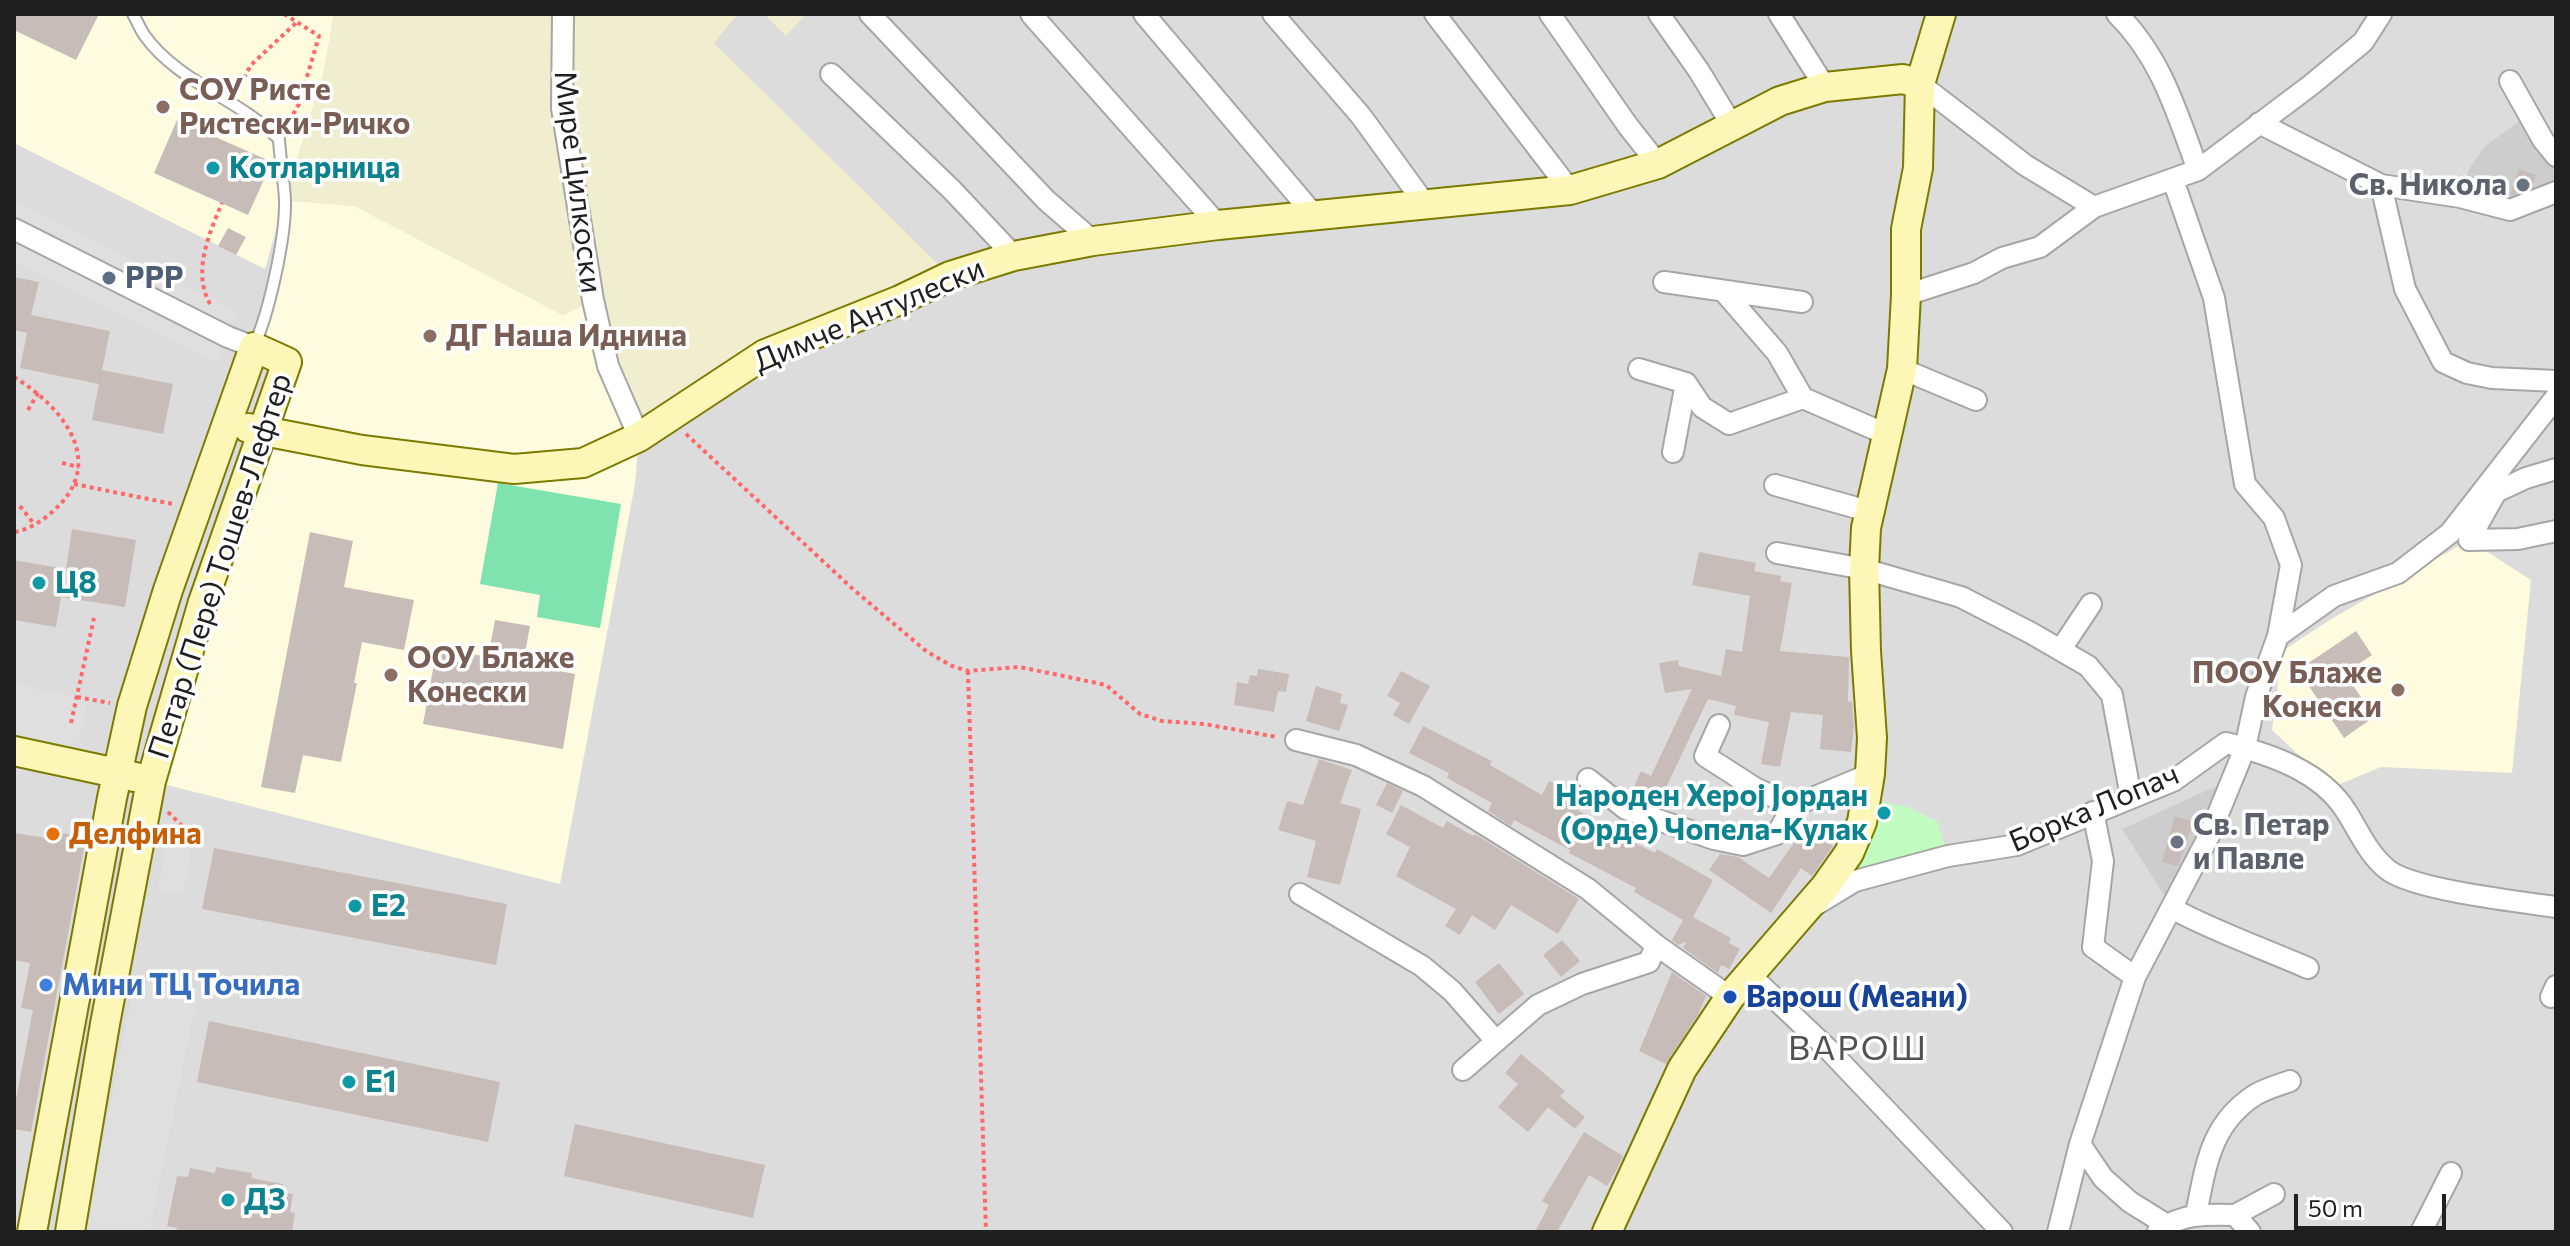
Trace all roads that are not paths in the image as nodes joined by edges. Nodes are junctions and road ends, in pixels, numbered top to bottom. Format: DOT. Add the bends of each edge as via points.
graph roads {
  1 [pos="133,14"];
  2 [pos="563,14"];
  3 [pos="870,14"];
  4 [pos="1031,14"];
  5 [pos="1144,14"];
  6 [pos="1273,14"];
  7 [pos="1435,14"];
  8 [pos="1550,14"];
  9 [pos="1659,14"];
  10 [pos="1779,14"];
  11 [pos="1941,14"];
  12 [pos="2117,14"];
  13 [pos="2381,14"];
  14 [pos="831,74"];
  15 [pos="2510,81"];
  16 [pos="1920,84"];
  17 [pos="1825,87"];
  18 [pos="2259,123"];
  19 [pos="1733,127"];
  20 [pos="2556,156"];
  21 [pos="1658,164"];
  22 [pos="2198,170"];
  23 [pos="2173,180"];
  24 [pos="2381,185"];
  25 [pos="1570,190"];
  26 [pos="2556,192"];
  27 [pos="1425,204"];
  28 [pos="2094,207"];
  29 [pos="1315,216"];
  30 [pos="1218,225"];
  31 [pos="14,229"];
  32 [pos="1093,241"];
  33 [pos="1014,256"];
  34 [pos="1664,282"];
  35 [pos="1725,293"];
  36 [pos="1906,295"];
  37 [pos="1802,302"];
  38 [pos="241,342"];
  39 [pos="1639,369"];
  40 [pos="1902,369"];
  41 [pos="2556,381"];
  42 [pos="1686,383"];
  43 [pos="2556,397"];
  44 [pos="1803,398"];
  45 [pos="1976,400"];
  46 [pos="226,423"];
  47 [pos="264,433"];
  48 [pos="1888,435"];
  49 [pos="639,437"];
  50 [pos="1673,452"];
  51 [pos="2556,469"];
  52 [pos="1775,485"];
  53 [pos="2492,488"];
  54 [pos="1868,511"];
  55 [pos="2556,531"];
  56 [pos="1777,553"];
  57 [pos="1864,569"];
  58 [pos="2091,604"];
  59 [pos="2278,636"];
  60 [pos="2061,649"];
  61 [pos="1719,725"];
  62 [pos="1296,740"];
  63 [pos="2245,748"];
  64 [pos="14,751"];
  65 [pos="117,771"];
  66 [pos="1870,774"];
  67 [pos="1588,779"];
  68 [pos="151,781"];
  69 [pos="2131,797"];
  70 [pos="1793,806"];
  71 [pos="2093,812"];
  72 [pos="1300,894"];
  73 [pos="2556,907"];
  74 [pos="2173,909"];
  75 [pos="1803,913"];
  76 [pos="1656,945"];
  77 [pos="2308,968"];
  78 [pos="1751,976"];
  79 [pos="2135,977"];
  80 [pos="1730,997"];
  81 [pos="1496,1041"];
  82 [pos="1463,1070"];
  83 [pos="2290,1081"];
  84 [pos="2080,1144"];
  85 [pos="2451,1173"];
  86 [pos="2274,1194"];
  87 [pos="2196,1214"];
  88 [pos="2235,1215"];
  89 [pos="2162,1228"];
  90 [pos="32,1232"];
  91 [pos="70,1232"];
  92 [pos="1607,1232"];
  93 [pos="2002,1232"];
  94 [pos="2058,1232"];
  95 [pos="2250,1232"];
  96 [pos="2421,1232"];
  1 -- 38 [label="lane" via="145,37 179,69 279,139 283,226 264,325"];
  2 -- 49 [label="street, Мире Цилкоски" via="562,108 593,300 608,366"];
  3 -- 32 [label="street" via="1046,200"];
  4 -- 30 [label="street"];
  5 -- 29 [label="street"];
  6 -- 27 [label="street" via="1361,116"];
  7 -- 25 [label="street"];
  8 -- 21 [label="street"];
  9 -- 19 [label="street"];
  10 -- 17 [label="street"];
  11 -- 16 [label="street"];
  12 -- 22 [label="street" via="2138,35 2169,90"];
  13 -- 18 [label="street" via="2363,42"];
  14 -- 33 [label="street, Димче Антулески"];
  15 -- 20 [label="street"];
  16 -- 17 [label="street, Димче Антулески" via="1903,79"];
  16 -- 28 [label="street" via="2025,165"];
  16 -- 36 [label="street" via="1918,168 1906,229"];
  17 -- 19 [label="street, Димче Антулески" via="1780,101"];
  18 -- 22 [label="street"];
  18 -- 24 [label="street"];
  19 -- 21 [label="street, Димче Антулески"];
  21 -- 25 [label="street, Димче Антулески"];
  22 -- 23 [label="street"];
  23 -- 28 [label="street"];
  23 -- 59 [label="street" via="2214,298 2245,484 2274,518 2291,565"];
  24 -- 26 [label="street" via="2510,210"];
  24 -- 41 [label="street" via="2405,289 2443,362 2492,378"];
  25 -- 27 [label="street, Димче Антулески"];
  27 -- 29 [label="street, Димче Антулески"];
  28 -- 36 [label="street" via="2040,247"];
  29 -- 30 [label="street, Димче Антулески"];
  30 -- 32 [label="street, Димче Антулески"];
  31 -- 38 [label="street"];
  32 -- 33 [label="street, Димче Антулески"];
  33 -- 49 [label="street, Димче Антулески" via="950,276 765,354"];
  34 -- 35 [label="street"];
  35 -- 37 [label="street"];
  35 -- 44 [label="street" via="1777,353"];
  36 -- 40 [label="street"];
  38 -- 46 [label="street, Петар (Пере) Тошев-Лефтер"];
  38 -- 47 [label="street, Петар (Пере) Тошев-Лефтер" via="287,362"];
  39 -- 42 [label="street"];
  40 -- 45 [label="street"];
  40 -- 48 [label="street"];
  42 -- 44 [label="street" via="1702,407 1729,424"];
  42 -- 50 [label="street"];
  43 -- 53 [label="street"];
  44 -- 48 [label="street"];
  46 -- 47 [label="street, Димче Антулески"];
  46 -- 65 [label="street, Петар (Пере) Тошев-Лефтер" via="132,706"];
  47 -- 49 [label="street, Димче Антулески" via="514,469 583,463"];
  47 -- 68 [label="street, Петар (Пере) Тошев-Лефтер" via="203,602"];
  48 -- 54 [label="street"];
  51 -- 53 [label="street"];
  52 -- 54 [label="street"];
  53 -- 55 [label="street" via="2469,540 2518,539"];
  53 -- 59 [label="street" via="2450,533 2398,573 2334,596"];
  54 -- 57 [label="street"];
  56 -- 57 [label="street"];
  57 -- 60 [label="street" via="1961,597"];
  57 -- 66 [label="street"];
  58 -- 60 [label="street"];
  59 -- 63 [label="street, Борка Лопач"];
  60 -- 69 [label="street" via="2088,666 2112,695"];
  61 -- 70 [label="street" via="1705,756"];
  62 -- 76 [label="street" via="1356,755 1423,786 1588,889"];
  63 -- 69 [label="street, Борка Лопач" via="2226,743 2173,781"];
  63 -- 73 [label="street" via="2306,772 2344,807 2370,854 2391,873 2423,884"];
  63 -- 74 [label="street, Борка Лопач"];
  64 -- 65 [label="street"];
  65 -- 68 [label="street"];
  65 -- 90 [label="street, Петар (Пере) Тошев-Лефтер"];
  66 -- 70 [label="street"];
  66 -- 75 [label="street" via="1862,822 1849,853"];
  67 -- 70 [label="street" via="1626,809 1743,845 1777,834"];
  68 -- 91 [label="street, Петар (Пере) Тошев-Лефтер"];
  69 -- 71 [label="street, Борка Лопач"];
  71 -- 75 [label="street, Борка Лопач" via="2017,845 1948,856 1855,881"];
  71 -- 79 [label="street" via="2103,861 2093,947"];
  72 -- 81 [label="street" via="1422,966"];
  74 -- 77 [label="street" via="2213,931"];
  74 -- 79 [label="street, Борка Лопач"];
  75 -- 78 [label="street"];
  76 -- 80 [label="street"];
  76 -- 81 [label="street" via="1649,962 1538,1005"];
  78 -- 80 [label="street"];
  78 -- 93 [label="street"];
  79 -- 84 [label="street, Борка Лопач"];
  80 -- 92 [label="street" via="1682,1069"];
  81 -- 82 [label="street"];
  83 -- 87 [label="street" via="2256,1094 2224,1122 2209,1151"];
  84 -- 89 [label="street" via="2103,1178"];
  84 -- 94 [label="street, Борка Лопач"];
  85 -- 96 [label="street"];
  86 -- 88 [label="street"];
  87 -- 88 [label="street"];
  87 -- 89 [label="street"];
  88 -- 95 [label="street"];
}
